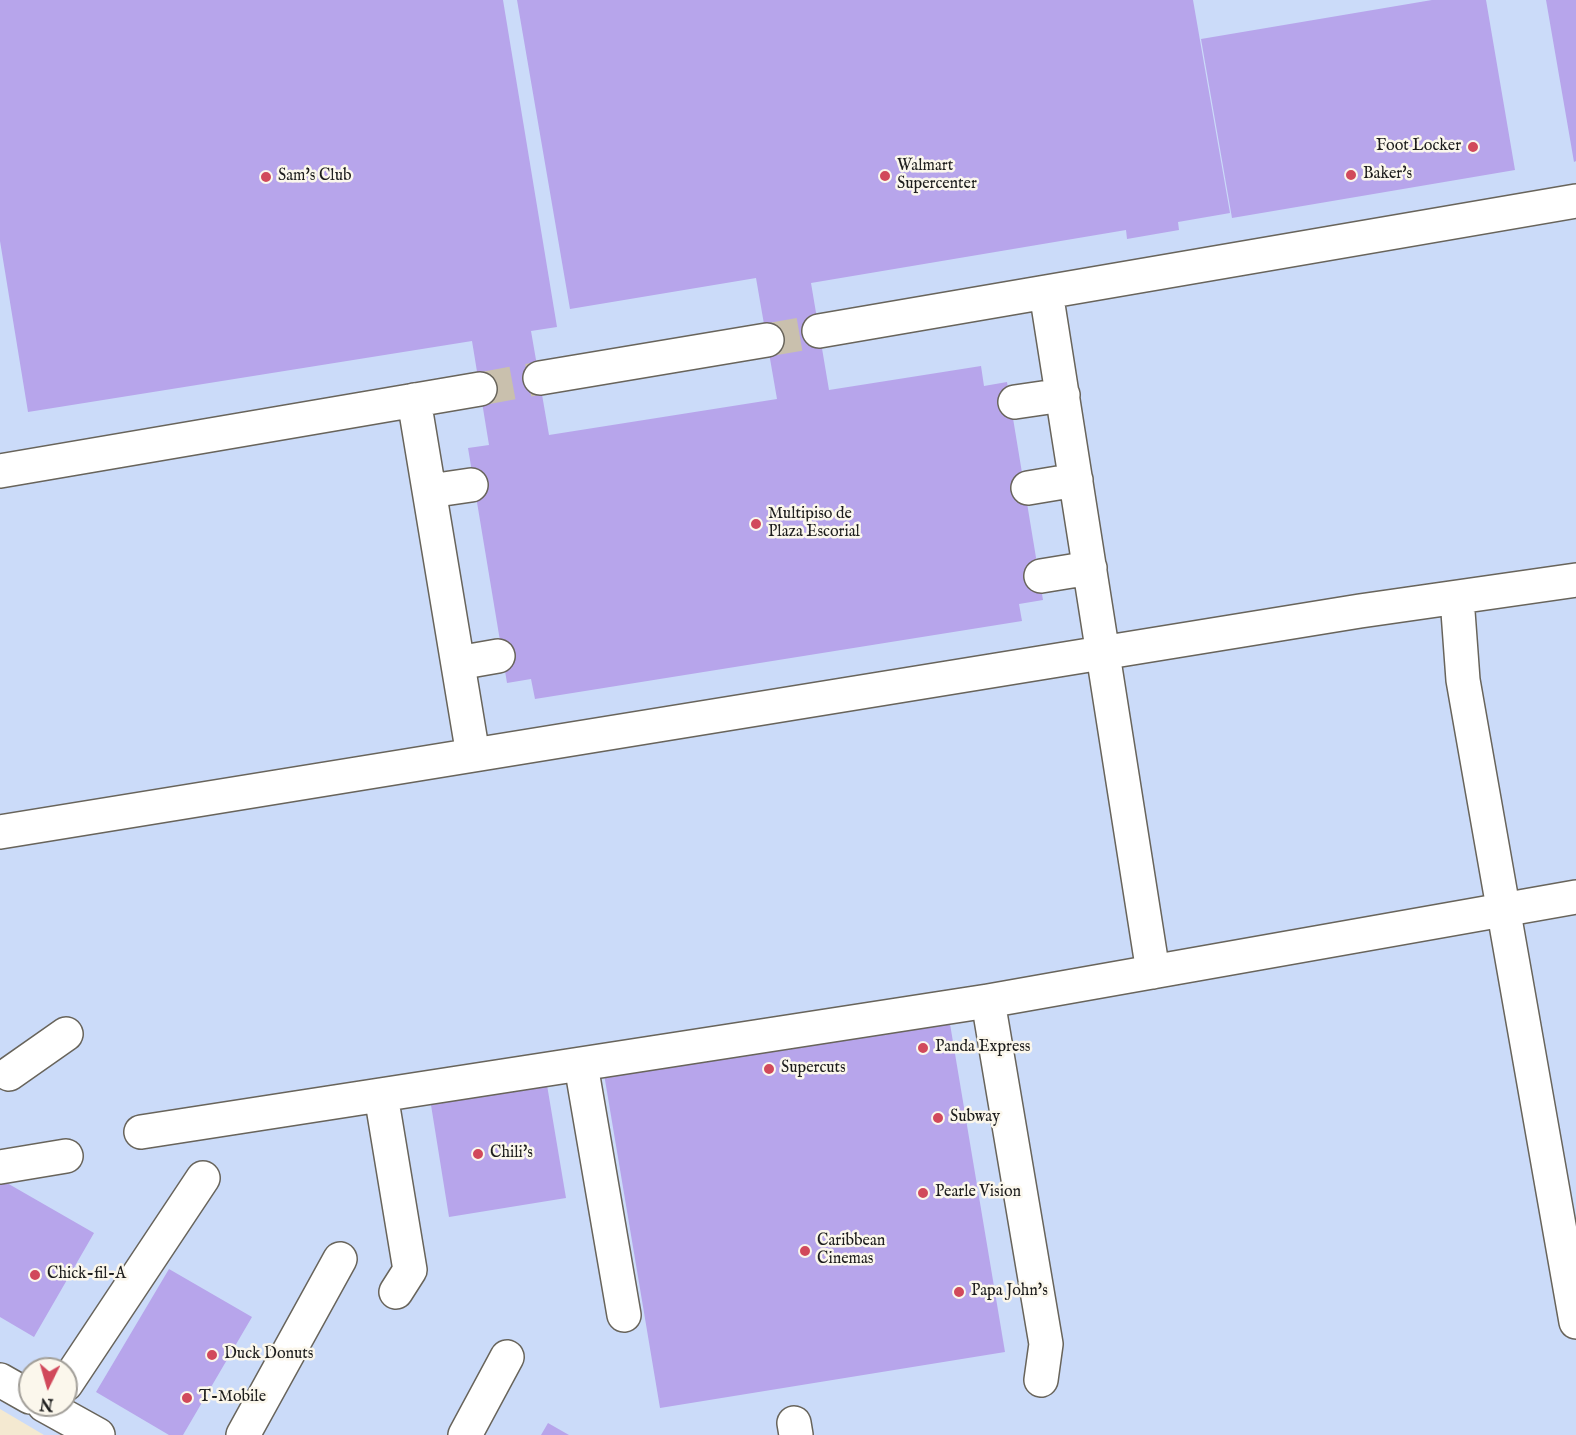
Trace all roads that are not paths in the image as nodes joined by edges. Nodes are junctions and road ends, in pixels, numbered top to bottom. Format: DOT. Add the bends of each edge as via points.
graph roads {
  1 [pos="1576,201"];
  2 [pos="1047,292"];
  3 [pos="819,331"];
  4 [pos="767,340"];
  5 [pos="540,378"];
  6 [pos="480,389"];
  7 [pos="1063,395"];
  8 [pos="414,400"];
  9 [pos="1015,402"];
  10 [pos="0,471"];
  11 [pos="1076,480"];
  12 [pos="471,485"];
  13 [pos="1028,488"];
  14 [pos="429,492"];
  15 [pos="1090,568"];
  16 [pos="1041,576"];
  17 [pos="1576,580"];
  18 [pos="1457,598"];
  19 [pos="1103,653"];
  20 [pos="498,656"];
  21 [pos="458,663"];
  22 [pos="473,755"];
  23 [pos="0,832"];
  24 [pos="1576,897"];
  25 [pos="1504,909"];
  26 [pos="1153,972"];
  27 [pos="988,1001"];
  28 [pos="66,1034"];
  29 [pos="581,1065"];
  30 [pos="9,1074"];
  31 [pos="381,1095"];
  32 [pos="141,1132"];
  33 [pos="66,1156"];
  34 [pos="0,1167"];
  35 [pos="203,1178"];
  36 [pos="1567,1218"];
  37 [pos="340,1259"];
  38 [pos="396,1292"];
  39 [pos="624,1315"];
  40 [pos="1576,1322"];
  41 [pos="78,1357"];
  42 [pos="507,1357"];
  43 [pos="0,1380"];
  44 [pos="1041,1380"];
  45 [pos="18,1388"];
  46 [pos="72,1417"];
  47 [pos="98,1435"];
  48 [pos="243,1435"];
  49 [pos="465,1435"];
  1 -- 2 [label="lane"];
  2 -- 3 [label="lane"];
  2 -- 7 [label="lane"];
  4 -- 5 [label="lane"];
  6 -- 8 [label="lane"];
  7 -- 9 [label="lane"];
  7 -- 11 [label="lane"];
  8 -- 10 [label="lane"];
  8 -- 14 [label="lane"];
  11 -- 13 [label="lane"];
  11 -- 15 [label="lane"];
  12 -- 14 [label="lane"];
  14 -- 21 [label="lane"];
  15 -- 16 [label="lane"];
  15 -- 19 [label="lane"];
  17 -- 18 [label="lane"];
  18 -- 19 [label="lane"];
  18 -- 25 [label="lane" via="1463,680"];
  19 -- 22 [label="lane"];
  19 -- 26 [label="lane"];
  20 -- 21 [label="lane"];
  21 -- 22 [label="lane"];
  22 -- 23 [label="lane"];
  24 -- 25 [label="lane"];
  25 -- 26 [label="lane"];
  25 -- 36 [label="lane"];
  26 -- 27 [label="lane"];
  27 -- 29 [label="lane"];
  27 -- 44 [label="lane" via="1046,1344"];
  28 -- 30 [label="lane"];
  29 -- 31 [label="lane"];
  29 -- 39 [label="lane"];
  31 -- 32 [label="lane"];
  31 -- 38 [label="lane" via="410,1270"];
  33 -- 34 [label="lane"];
  35 -- 41 [label="lane"];
  36 -- 40 [label="lane"];
  37 -- 48 [label="lane"];
  42 -- 49 [label="lane"];
  43 -- 45 [label="lane"];
  46 -- 47 [label="lane"];
}
